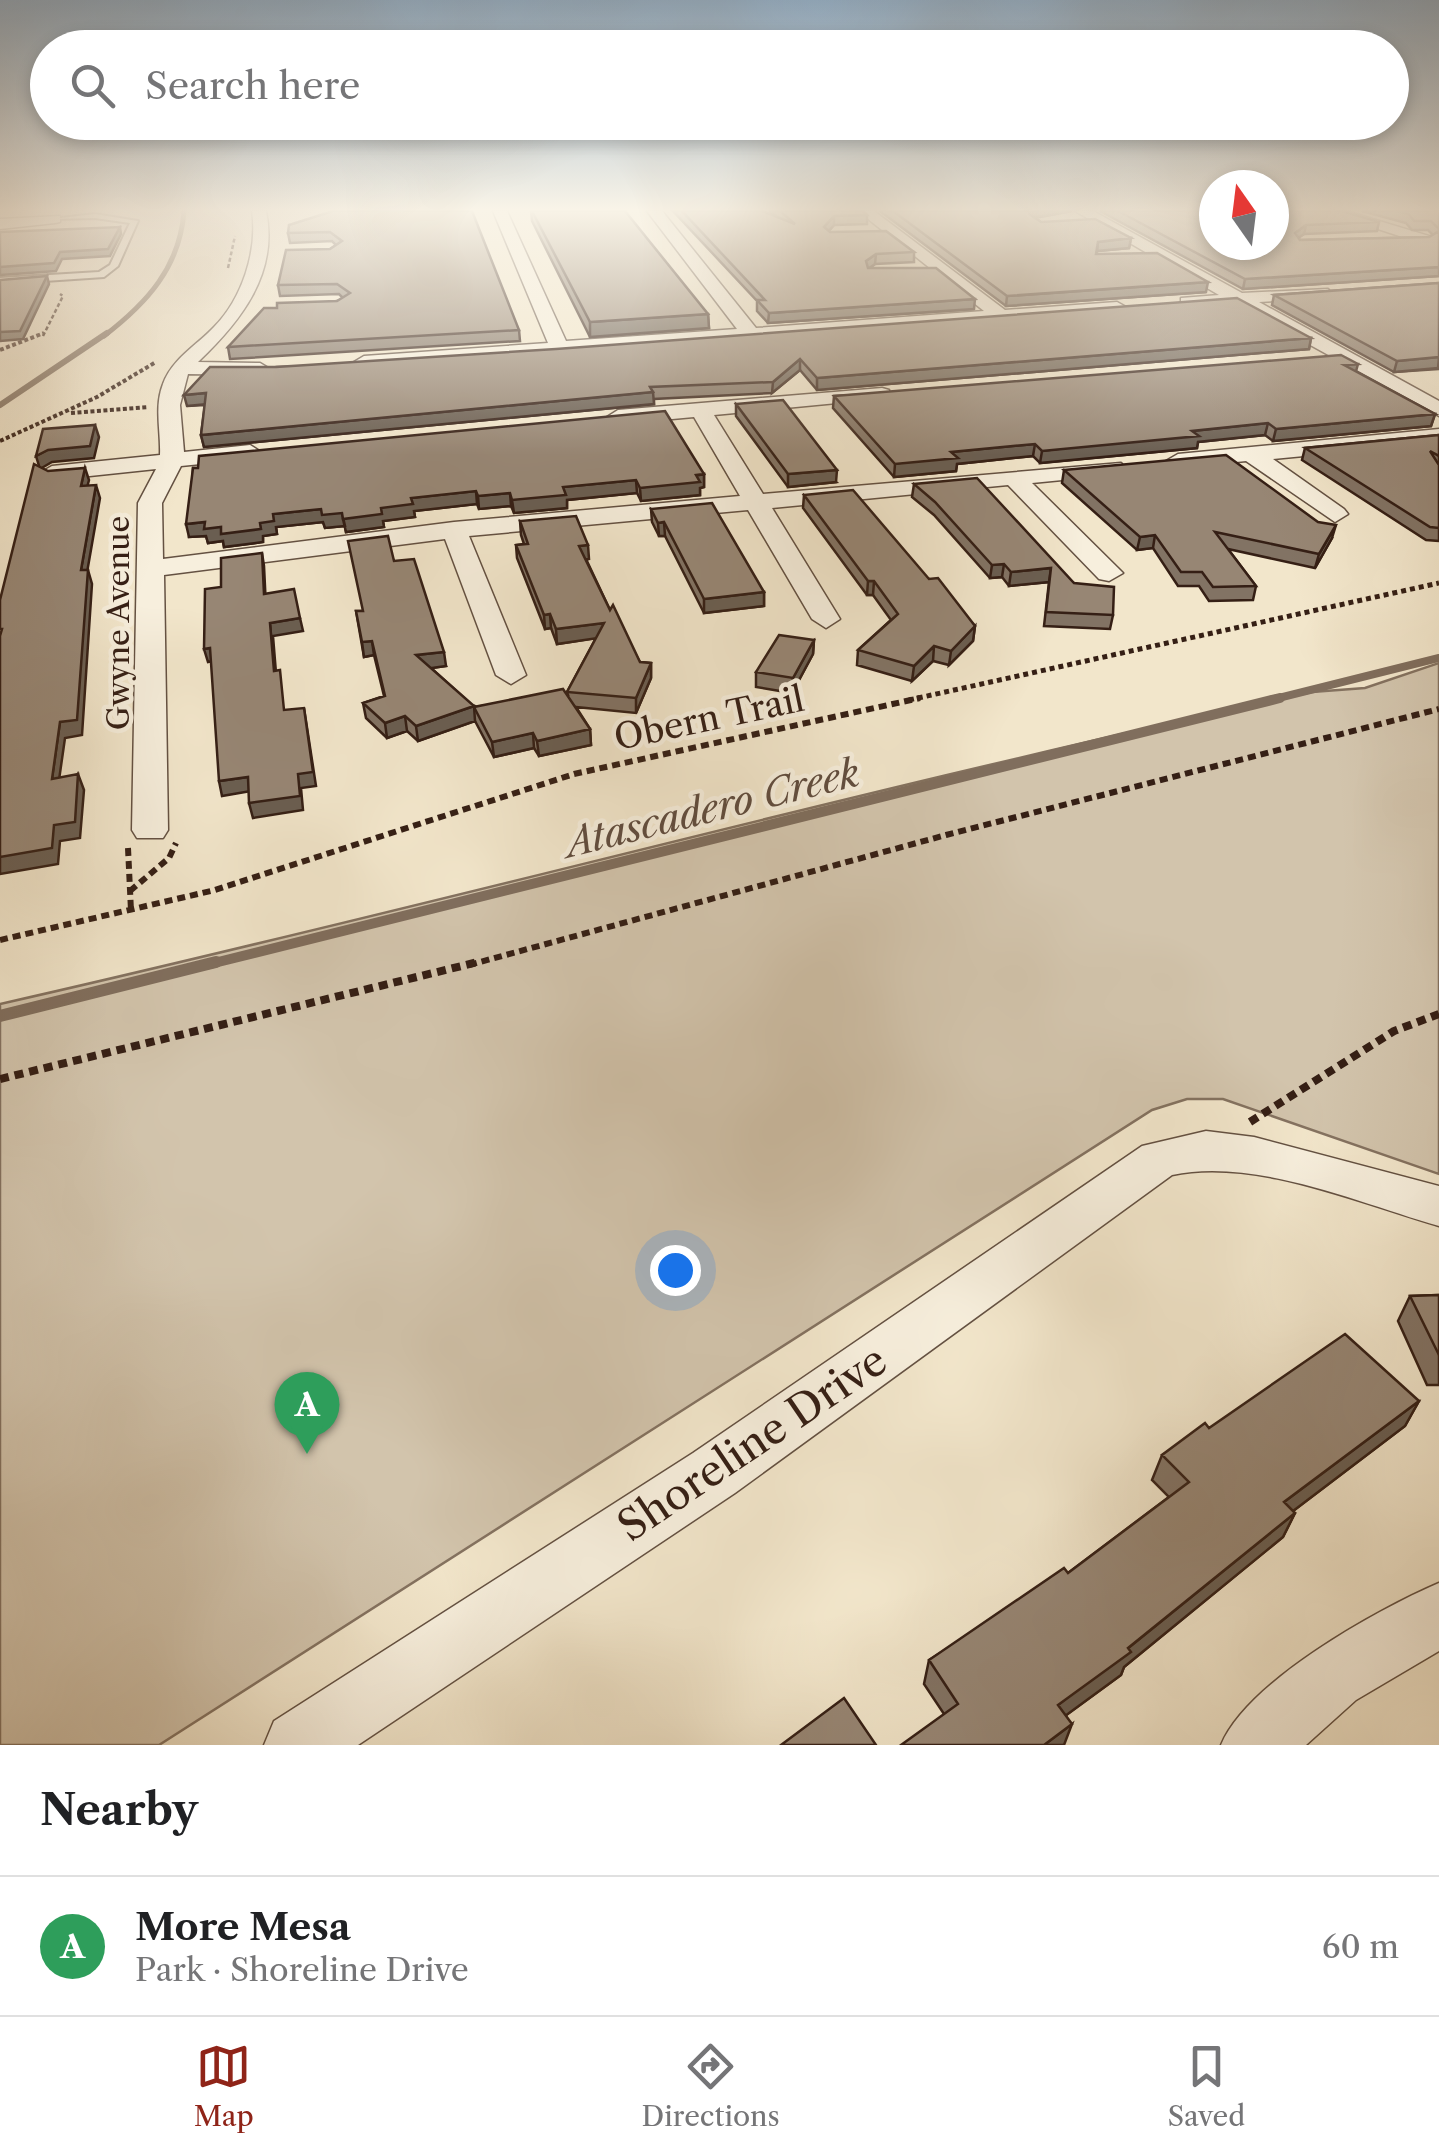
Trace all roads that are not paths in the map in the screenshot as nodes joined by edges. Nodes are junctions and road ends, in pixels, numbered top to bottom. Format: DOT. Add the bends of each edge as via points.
graph roads {
  1 [pos="253,292"];
  2 [pos="538,292"];
  3 [pos="718,292"];
  4 [pos="970,292"];
  5 [pos="1230,292"];
  6 [pos="1327,292"];
  7 [pos="1240,298"];
  8 [pos="1000,315"];
  9 [pos="750,333"];
  10 [pos="559,347"];
  11 [pos="1343,356"];
  12 [pos="1300,359"];
  13 [pos="174,361"];
  14 [pos="334,364"];
  15 [pos="278,369"];
  16 [pos="913,391"];
  17 [pos="700,408"];
  18 [pos="1439,410"];
  19 [pos="604,418"];
  20 [pos="1439,436"];
  21 [pos="277,450"];
  22 [pos="1251,454"];
  23 [pos="171,460"];
  24 [pos="52,473"];
  25 [pos="1013,477"];
  26 [pos="753,501"];
  27 [pos="1335,514"];
  28 [pos="454,530"];
  29 [pos="148,568"];
  30 [pos="1109,573"];
  31 [pos="826,619"];
  32 [pos="511,675"];
  33 [pos="150,830"];
  34 [pos="1439,1206"];
  35 [pos="1439,1615"];
  36 [pos="298,1745"];
  37 [pos="1255,1745"];
  1 -- 13 [label="street, Gwyne Avenue" via="249,306"];
  2 -- 10 [label="street"];
  3 -- 9 [label="street"];
  4 -- 8 [label="street"];
  5 -- 7 [label="street"];
  6 -- 7 [label="street"];
  7 -- 8 [label="street"];
  7 -- 11 [label="street"];
  8 -- 9 [label="street"];
  9 -- 10 [label="street"];
  10 -- 14 [label="street"];
  11 -- 12 [label="street"];
  11 -- 18 [label="street"];
  13 -- 15 [label="street"];
  13 -- 23 [label="street, Gwyne Avenue"];
  16 -- 17 [label="street"];
  17 -- 19 [label="street"];
  17 -- 26 [label="street"];
  20 -- 22 [label="street"];
  21 -- 23 [label="street"];
  22 -- 25 [label="street"];
  22 -- 27 [label="street"];
  23 -- 24 [label="street"];
  23 -- 29 [label="street, Gwyne Avenue" via="150,503"];
  25 -- 26 [label="street"];
  25 -- 30 [label="street"];
  26 -- 28 [label="street"];
  26 -- 31 [label="street"];
  28 -- 29 [label="street"];
  28 -- 32 [label="street"];
  29 -- 33 [label="street, Gwyne Avenue"];
  34 -- 36 [label="street, Shoreline Drive" via="1314,1168 1206,1148 1159,1159 714,1473"];
  35 -- 37 [label="street" via="1333,1677"];
}
